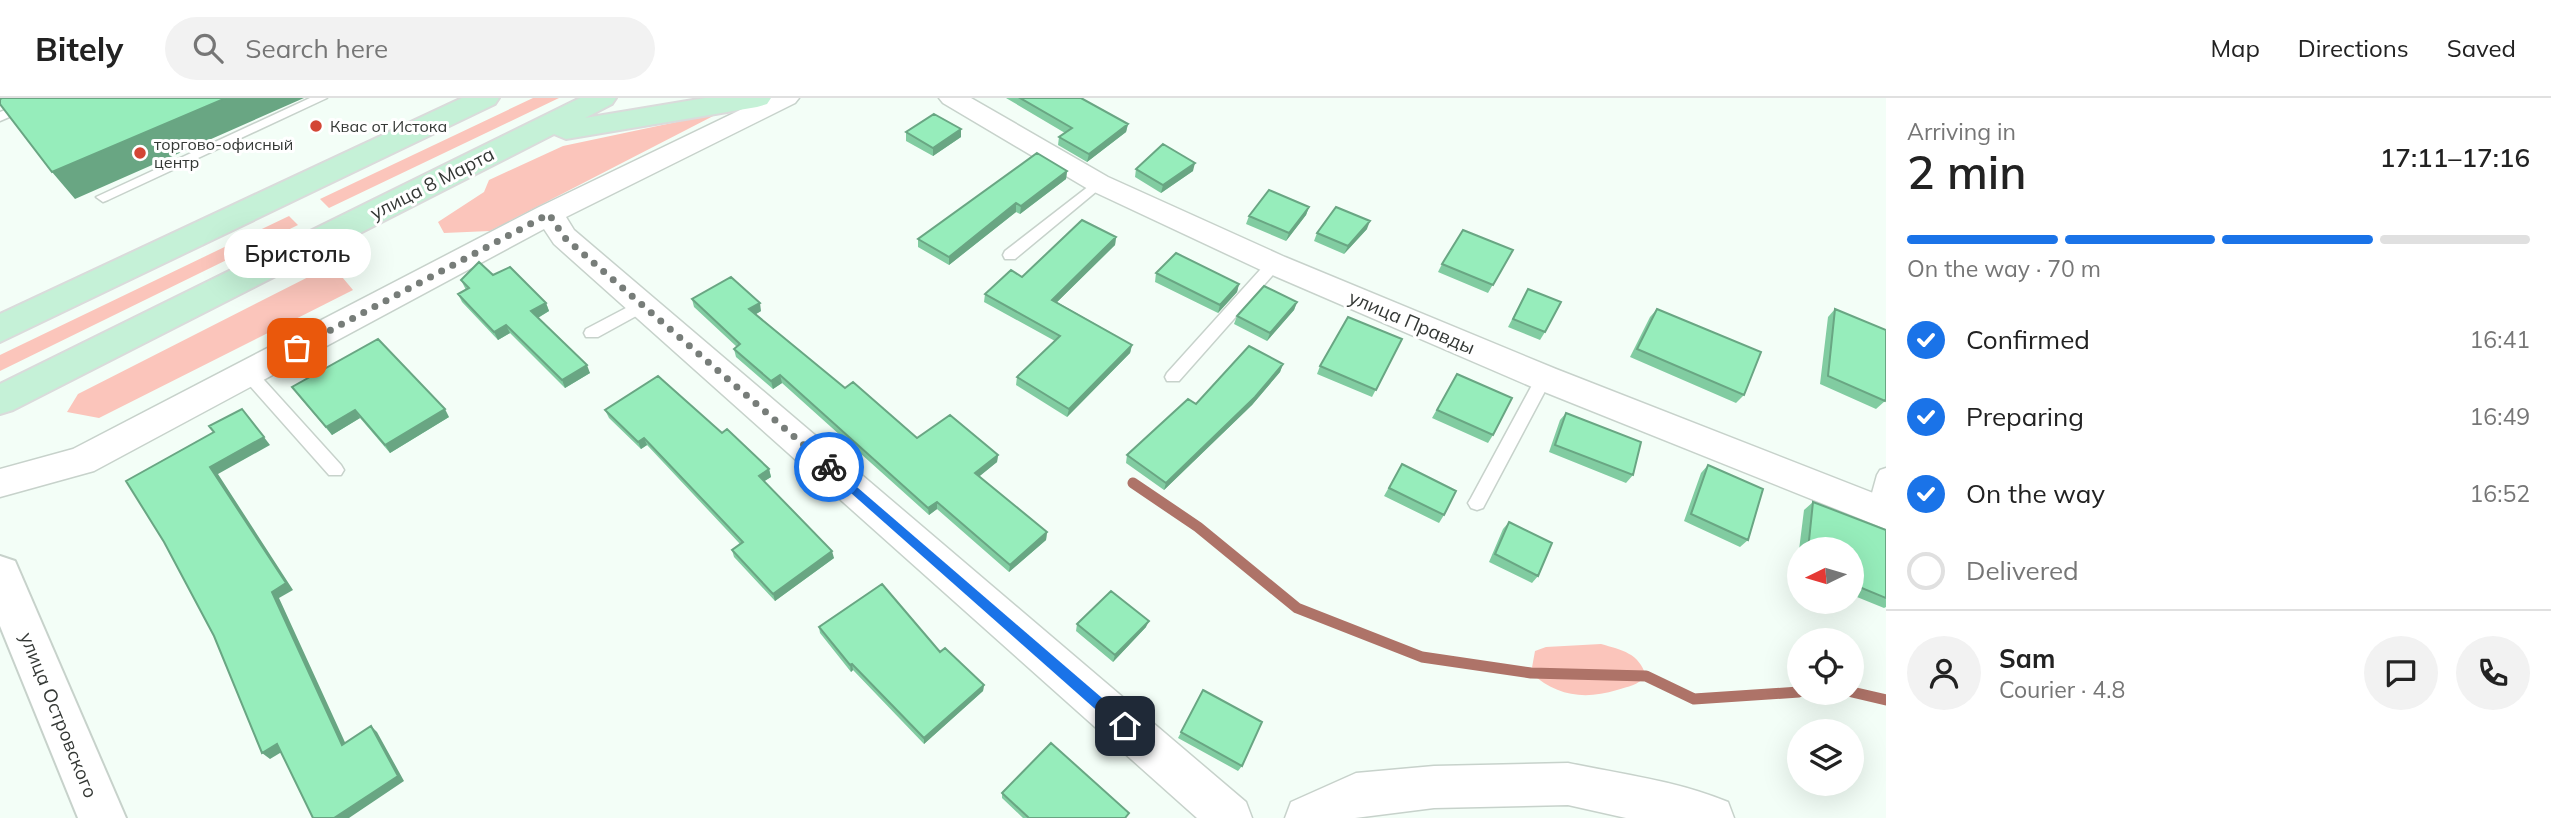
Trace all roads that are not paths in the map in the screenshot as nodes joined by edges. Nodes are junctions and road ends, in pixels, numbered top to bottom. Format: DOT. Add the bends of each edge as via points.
graph roads {
  1 [pos="47,98"];
  2 [pos="321,98"];
  3 [pos="602,98"];
  4 [pos="757,98"];
  5 [pos="786,98"];
  6 [pos="952,98"];
  7 [pos="464,102"];
  8 [pos="0,117"];
  9 [pos="522,138"];
  10 [pos="1098,183"];
  11 [pos="103,197"];
  12 [pos="549,214"];
  13 [pos="1010,256"];
  14 [pos="1274,264"];
  15 [pos="643,305"];
  16 [pos="0,329"];
  17 [pos="592,333"];
  18 [pos="249,374"];
  19 [pos="1173,377"];
  20 [pos="1544,378"];
  21 [pos="0,400"];
  22 [pos="335,470"];
  23 [pos="1886,475"];
  24 [pos="0,483"];
  25 [pos="1477,502"];
  26 [pos="1881,512"];
  27 [pos="0,574"];
  28 [pos="10,628"];
  29 [pos="102,818"];
  30 [pos="1230,818"];
  31 [pos="1307,818"];
  32 [pos="1712,818"];
  1 -- 8 [label="lane"];
  2 -- 11 [label="lane"];
  3 -- 9 [label="main road, улица 8 Марта"];
  4 -- 9 [label="main road"];
  5 -- 12 [label="street"];
  6 -- 10 [label="street, улица Правды"];
  7 -- 16 [label="main road"];
  9 -- 21 [label="main road, улица 8 Марта"];
  10 -- 13 [label="lane"];
  10 -- 14 [label="street, улица Правды"];
  12 -- 15 [label="street" via="564,237"];
  12 -- 18 [label="street"];
  14 -- 19 [label="lane"];
  14 -- 20 [label="street, улица Правды"];
  15 -- 17 [label="lane"];
  15 -- 30 [label="street"];
  18 -- 22 [label="lane"];
  18 -- 24 [label="street" via="82,461"];
  20 -- 25 [label="lane"];
  20 -- 26 [label="street, улица Правды"];
  23 -- 26 [label="lane"];
  27 -- 28 [label="street, улица Островского"];
  28 -- 29 [label="street, улица Островского"];
  31 -- 32 [label="street" via="1356,795 1434,787 1568,784"];
}
